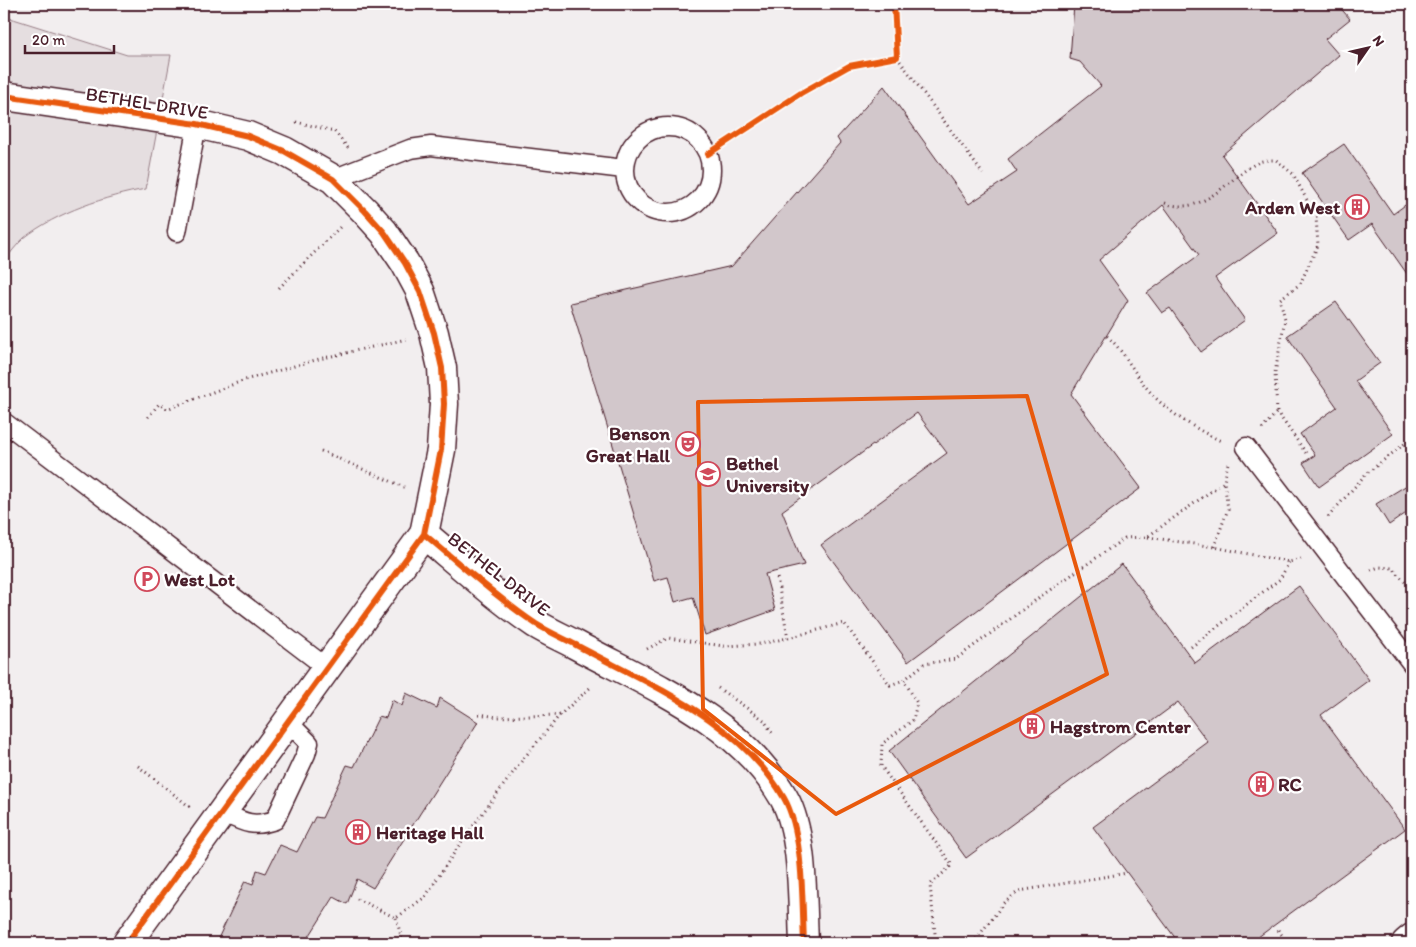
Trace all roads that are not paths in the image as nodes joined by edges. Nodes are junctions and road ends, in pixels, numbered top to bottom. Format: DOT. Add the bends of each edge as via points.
graph roads {
  1 [pos="5,96"];
  2 [pos="197,124"];
  3 [pos="624,169"];
  4 [pos="333,179"];
  5 [pos="177,232"];
  6 [pos="4,422"];
  7 [pos="1246,447"];
  8 [pos="424,534"];
  9 [pos="1412,664"];
  10 [pos="327,668"];
  11 [pos="288,722"];
  12 [pos="222,812"];
  13 [pos="1412,938"];
  14 [pos="127,943"];
  15 [pos="804,943"];
  16 [pos="1406,943"];
  1 -- 2 [label="street, BETHEL DRIVE"];
  2 -- 4 [label="street, BETHEL DRIVE" via="248,136 284,151"];
  2 -- 5 [label="lane"];
  3 -- 3 [label="lane" via="626,184 636,200 652,211 670,214 686,210 699,201 711,173 708,154 699,140 682,129 660,127 643,134 630,149"];
  3 -- 4 [label="lane" via="432,146 410,149"];
  4 -- 8 [label="street, BETHEL DRIVE" via="384,232 405,263 420,291 434,333 442,368 444,404 441,450"];
  6 -- 10 [label="lane"];
  7 -- 9 [label="lane"];
  8 -- 10 [label="street"];
  8 -- 15 [label="street, BETHEL DRIVE" via="537,624 685,703 742,745 785,799 796,833"];
  10 -- 11 [label="street"];
  11 -- 12 [label="street"];
  11 -- 12 [label="lane" via="309,743 275,820 249,824"];
  12 -- 14 [label="street"];
  13 -- 16 [label="street"];
}
